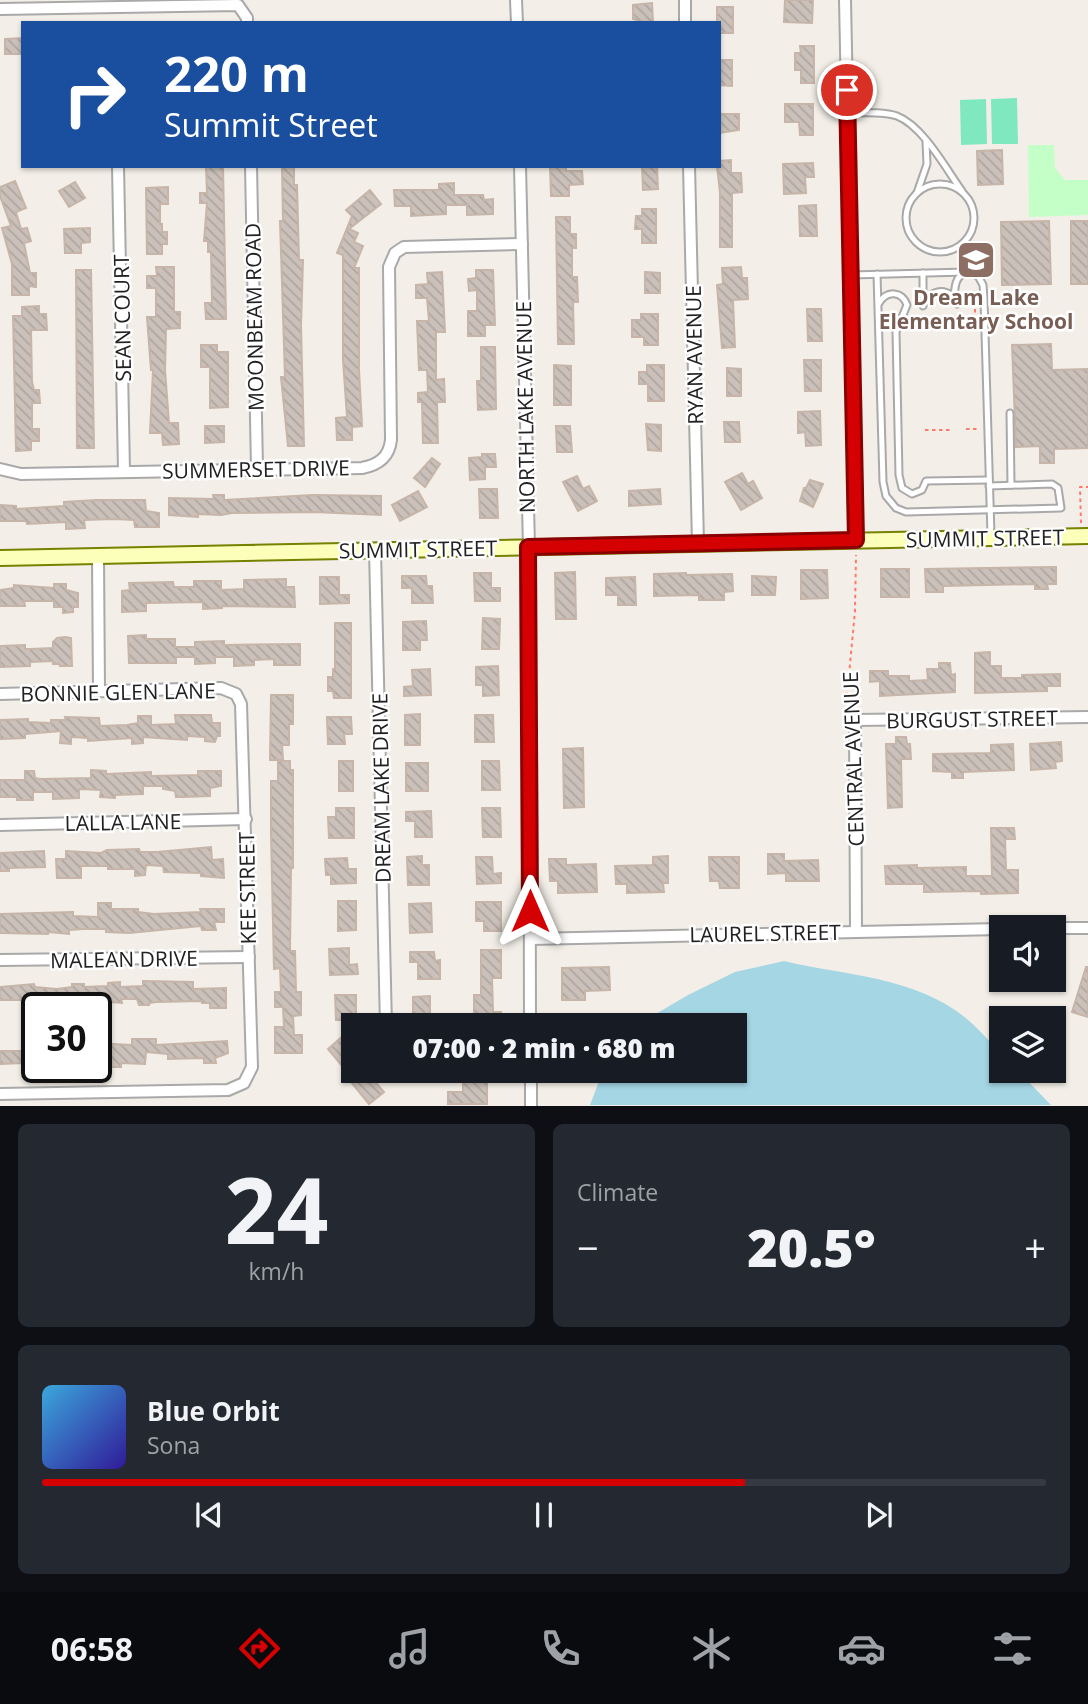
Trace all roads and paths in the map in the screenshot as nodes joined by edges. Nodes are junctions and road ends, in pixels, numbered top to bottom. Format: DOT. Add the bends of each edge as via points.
graph roads {
  1 [pos="516,0"];
  2 [pos="685,0"];
  3 [pos="845,0"];
  4 [pos="0,9"];
  5 [pos="247,21"];
  6 [pos="517,21"];
  7 [pos="685,21"];
  8 [pos="847,113"];
  9 [pos="926,142"];
  10 [pos="118,168"];
  11 [pos="250,168"];
  12 [pos="520,168"];
  13 [pos="689,168"];
  14 [pos="917,193"];
  15 [pos="967,198"];
  16 [pos="522,244"];
  17 [pos="966,272"];
  18 [pos="923,273"];
  19 [pos="877,274"];
  20 [pos="851,275"];
  21 [pos="954,297"];
  22 [pos="957,304"];
  23 [pos="878,306"];
  24 [pos="975,309"];
  25 [pos="964,326"];
  26 [pos="923,327"];
  27 [pos="950,327"];
  28 [pos="1010,413"];
  29 [pos="965,429"];
  30 [pos="980,429"];
  31 [pos="925,430"];
  32 [pos="953,430"];
  33 [pos="257,468"];
  34 [pos="0,469"];
  35 [pos="124,471"];
  36 [pos="989,483"];
  37 [pos="1011,485"];
  38 [pos="1088,487"];
  39 [pos="991,510"];
  40 [pos="1084,530"];
  41 [pos="992,538"];
  42 [pos="856,540"];
  43 [pos="698,543"];
  44 [pos="528,547"];
  45 [pos="375,550"];
  46 [pos="98,556"];
  47 [pos="0,558"];
  48 [pos="99,691"];
  49 [pos="0,694"];
  50 [pos="236,694"];
  51 [pos="1088,717"];
  52 [pos="856,720"];
  53 [pos="246,820"];
  54 [pos="0,825"];
  55 [pos="1066,928"];
  56 [pos="1088,928"];
  57 [pos="989,929"];
  58 [pos="856,931"];
  59 [pos="530,939"];
  60 [pos="249,957"];
  61 [pos="0,960"];
  62 [pos="386,1013"];
  63 [pos="530,1013"];
  64 [pos="531,1083"];
  65 [pos="0,1094"];
  66 [pos="531,1105"];
  1 -- 6 [label="street"];
  2 -- 7 [label="street"];
  3 -- 8 [label="street"];
  4 -- 5 [label="street" via="238,5"];
  8 -- 9 [label="lane" via="895,115 909,122"];
  8 -- 20 [label="street"];
  9 -- 14 [label="lane" via="927,164"];
  9 -- 15 [label="lane"];
  10 -- 35 [label="street, SEAN COURT"];
  11 -- 33 [label="street, MOONBEAM ROAD"];
  12 -- 16 [label="street, NORTH LAKE AVENUE"];
  13 -- 43 [label="street, RYAN AVENUE"];
  14 -- 15 [label="lane" via="936,184 948,185"];
  14 -- 15 [label="lane" via="906,211 909,232 933,251 955,248 971,231 974,220"];
  16 -- 33 [label="street, SUMMERSET DRIVE" via="404,247 395,253 389,267 391,433 385,457 362,468"];
  16 -- 44 [label="street, NORTH LAKE AVENUE"];
  17 -- 18 [label="lane"];
  17 -- 21 [label="lane" via="955,284"];
  17 -- 36 [label="lane" via="978,276 983,285"];
  18 -- 19 [label="lane"];
  18 -- 21 [label="lane" via="923,306 926,298 940,290"];
  19 -- 20 [label="lane"];
  19 -- 23 [label="lane"];
  20 -- 42 [label="street"];
  21 -- 22 [label="lane"];
  23 -- 36 [label="lane" via="887,294 895,293 907,305 896,332 902,488 912,494 922,490 926,481"];
  23 -- 39 [label="lane" via="886,496 895,508 906,512"];
  24 -- 25 [label="path" via="977,326"];
  26 -- 27 [label="path"];
  28 -- 37 [label="lane"];
  29 -- 30 [label="path"];
  31 -- 32 [label="path"];
  33 -- 35 [label="street, SUMMERSET DRIVE"];
  34 -- 35 [label="street, SUMMERSET DRIVE" via="21,474"];
  36 -- 37 [label="lane"];
  36 -- 39 [label="lane"];
  37 -- 39 [label="lane" via="1052,484 1058,488 1061,508"];
  38 -- 40 [label="path" via="1080,487"];
  39 -- 41 [label="lane"];
  40 -- 41 [label="street, SUMMIT STREET"];
  41 -- 42 [label="street, SUMMIT STREET"];
  42 -- 43 [label="street, SUMMIT STREET"];
  42 -- 52 [label="path, CENTRAL AVENUE" via="847,696"];
  43 -- 44 [label="street, SUMMIT STREET"];
  44 -- 45 [label="street, SUMMIT STREET"];
  44 -- 59 [label="street, NORTH LAKE AVENUE"];
  45 -- 46 [label="street, SUMMIT STREET"];
  45 -- 62 [label="street, DREAM LAKE DRIVE"];
  46 -- 47 [label="street, SUMMIT STREET"];
  46 -- 48 [label="street"];
  48 -- 49 [label="street, BONNIE GLEN LANE"];
  48 -- 50 [label="street, BONNIE GLEN LANE" via="221,688"];
  50 -- 53 [label="street, KEE STREET" via="241,704"];
  51 -- 52 [label="street, BURGUST STREET"];
  52 -- 58 [label="street, CENTRAL AVENUE"];
  53 -- 54 [label="street, LALLA LANE"];
  53 -- 60 [label="street, KEE STREET"];
  55 -- 56 [label="street"];
  57 -- 58 [label="street, LAUREL STREET"];
  58 -- 59 [label="street, LAUREL STREET"];
  59 -- 63 [label="street, NORTH LAKE AVENUE"];
  60 -- 61 [label="street, MALEAN DRIVE"];
  60 -- 65 [label="street, KEE STREET" via="252,1067 244,1083 228,1090"];
  64 -- 66 [label="street"];
}
